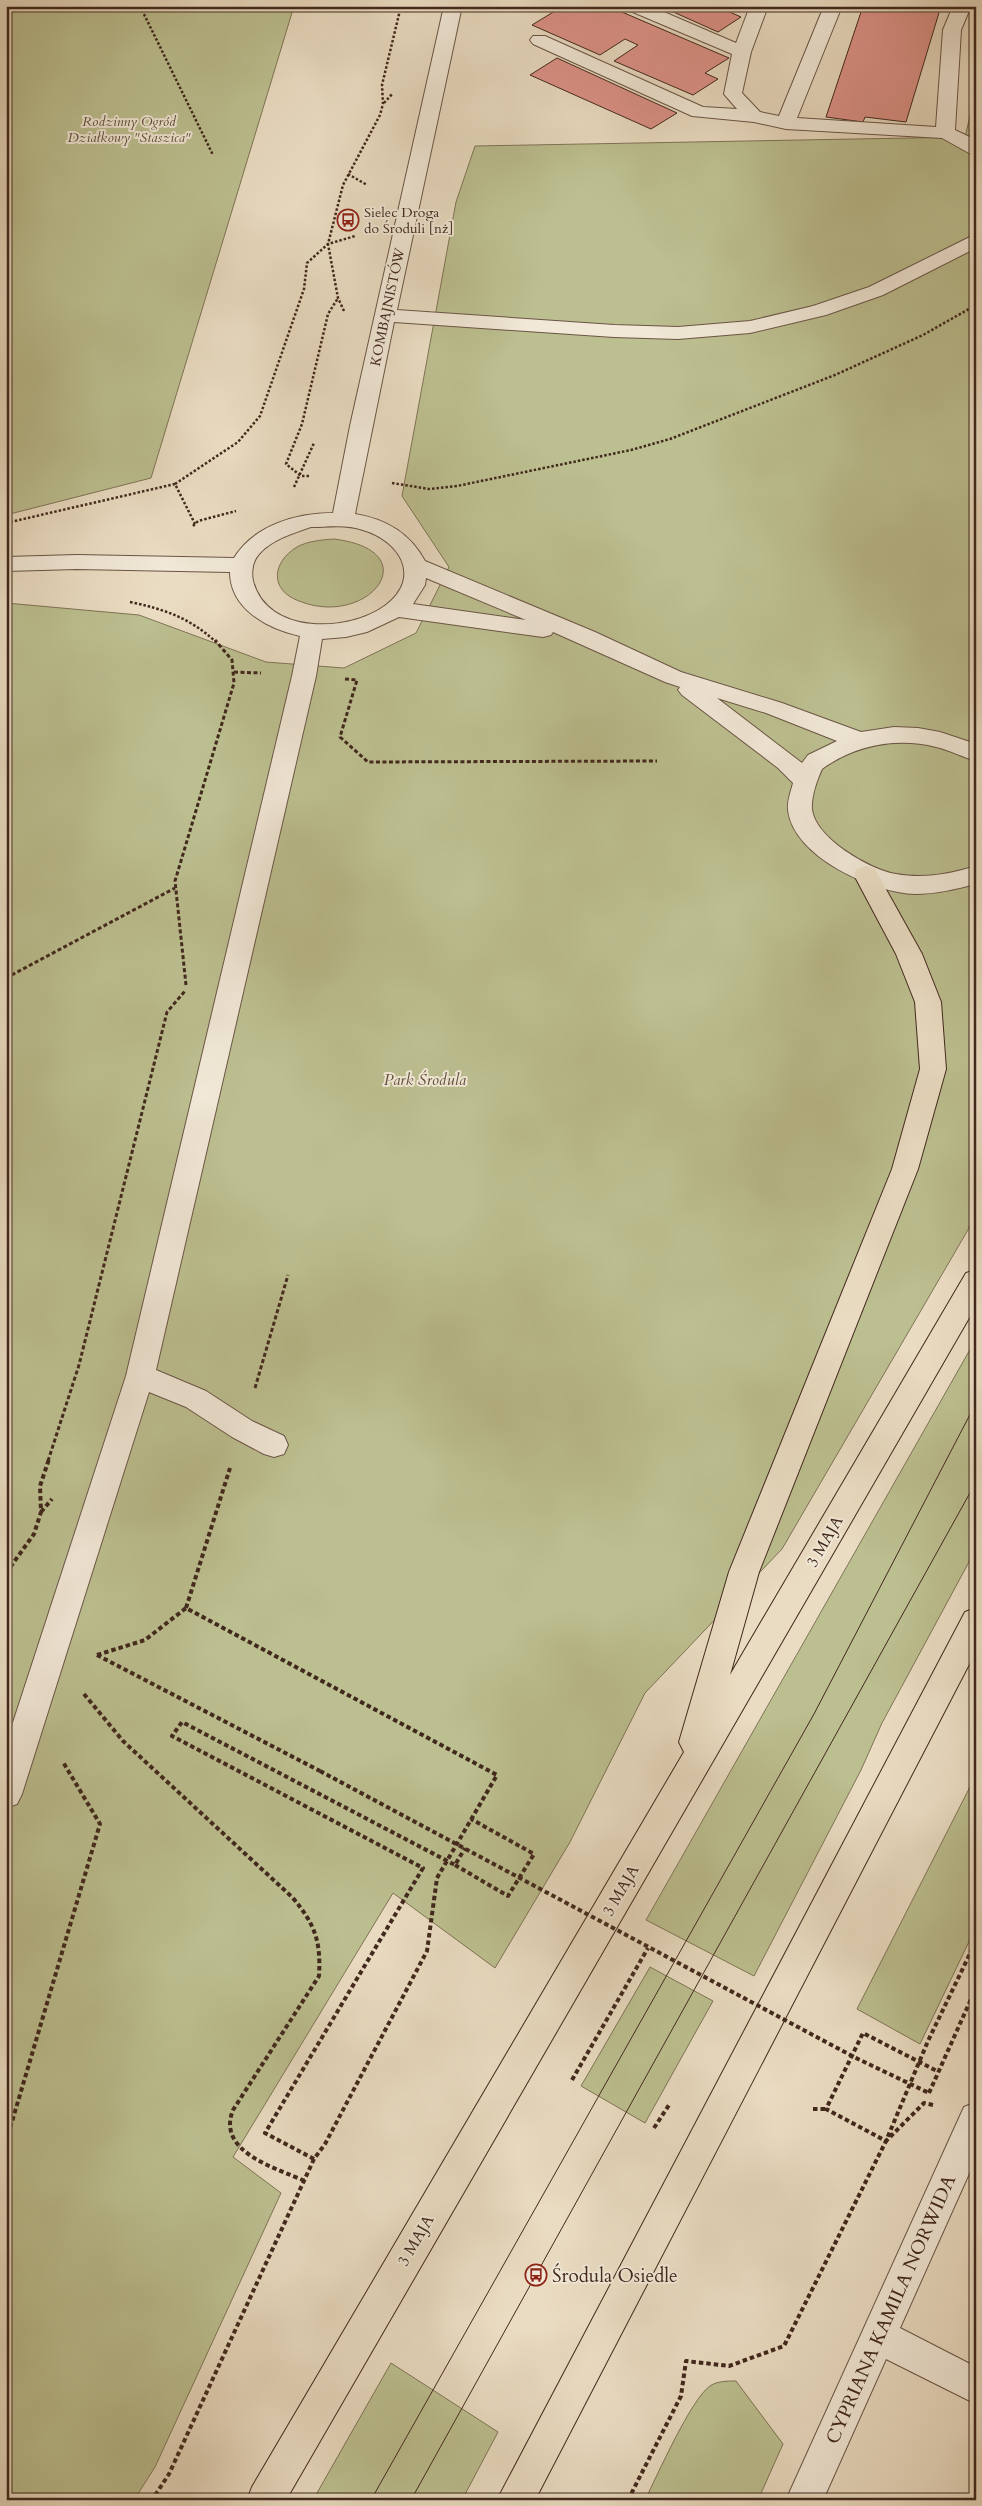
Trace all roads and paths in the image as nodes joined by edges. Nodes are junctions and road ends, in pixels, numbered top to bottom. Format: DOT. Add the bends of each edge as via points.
graph roads {
  1 [pos="140,6"];
  2 [pos="401,6"];
  3 [pos="453,6"];
  4 [pos="634,6"];
  5 [pos="760,6"];
  6 [pos="833,6"];
  7 [pos="962,6"];
  8 [pos="539,40"];
  9 [pos="742,52"];
  10 [pos="754,116"];
  11 [pos="786,123"];
  12 [pos="945,133"];
  13 [pos="976,151"];
  14 [pos="213,155"];
  15 [pos="348,174"];
  16 [pos="368,185"];
  17 [pos="355,236"];
  18 [pos="976,240"];
  19 [pos="328,244"];
  20 [pos="976,305"];
  21 [pos="386,316"];
  22 [pos="301,476"];
  23 [pos="387,482"];
  24 [pos="174,484"];
  25 [pos="343,520"];
  26 [pos="6,523"];
  27 [pos="195,524"];
  28 [pos="6,564"];
  29 [pos="240,565"];
  30 [pos="416,566"];
  31 [pos="166,609"];
  32 [pos="395,609"];
  33 [pos="312,631"];
  34 [pos="586,637"];
  35 [pos="234,672"];
  36 [pos="304,676"];
  37 [pos="673,677"];
  38 [pos="858,740"];
  39 [pos="976,753"];
  40 [pos="657,761"];
  41 [pos="806,781"];
  42 [pos="866,875"];
  43 [pos="976,875"];
  44 [pos="175,888"];
  45 [pos="6,973"];
  46 [pos="8,977"];
  47 [pos="976,1281"];
  48 [pos="140,1376"];
  49 [pos="274,1445"];
  50 [pos="6,1574"];
  51 [pos="976,1621"];
  52 [pos="52,1646"];
  53 [pos="96,1655"];
  54 [pos="43,1677"];
  55 [pos="80,1690"];
  56 [pos="60,1758"];
  57 [pos="685,1780"];
  58 [pos="6,1794"];
  59 [pos="471,1819"];
  60 [pos="465,1848"];
  61 [pos="455,1865"];
  62 [pos="976,1941"];
  63 [pos="648,1948"];
  64 [pos="976,1988"];
  65 [pos="937,2071"];
  66 [pos="572,2080"];
  67 [pos="813,2109"];
  68 [pos="826,2109"];
  69 [pos="976,2119"];
  70 [pos="886,2141"];
  71 [pos="6,2142"];
  72 [pos="314,2159"];
  73 [pos="305,2181"];
  74 [pos="878,2336"];
  75 [pos="976,2386"];
  76 [pos="152,2500"];
  77 [pos="265,2500"];
  78 [pos="515,2500"];
  79 [pos="628,2500"];
  80 [pos="804,2500"];
  1 -- 14 [label="path"];
  2 -- 15 [label="path" via="382,85 380,115"];
  3 -- 21 [label="street, KOMBAJNISTÓW"];
  4 -- 9 [label="street"];
  5 -- 9 [label="street"];
  6 -- 11 [label="street"];
  7 -- 12 [label="street" via="952,30"];
  8 -- 10 [label="street" via="699,112"];
  9 -- 10 [label="street" via="733,94"];
  10 -- 11 [label="street"];
  11 -- 12 [label="street"];
  12 -- 13 [label="street" via="970,144"];
  15 -- 16 [label="path"];
  15 -- 19 [label="path"];
  17 -- 19 [label="path"];
  18 -- 21 [label="street" via="876,291 819,311 750,327 678,334"];
  19 -- 22 [label="path" via="338,298 328,314 302,424 286,464"];
  19 -- 24 [label="path" via="308,263 304,289 260,416 238,442"];
  20 -- 23 [label="path" via="930,332 835,375 722,421 657,443 457,486 429,489"];
  21 -- 25 [label="street, KOMBAJNISTÓW"];
  24 -- 26 [label="path"];
  24 -- 27 [label="path"];
  25 -- 29 [label="street" via="308,520 279,531 254,547"];
  25 -- 30 [label="street" via="373,525 396,538 410,550"];
  28 -- 29 [label="street"];
  29 -- 33 [label="street" via="242,587 257,610 280,624"];
  30 -- 32 [label="street" via="416,581 409,596"];
  30 -- 34 [label="street"];
  31 -- 35 [label="path" via="195,623 232,658"];
  32 -- 33 [label="street" via="346,630"];
  32 -- 34 [label="street"];
  33 -- 36 [label="street"];
  34 -- 37 [label="street"];
  35 -- 36 [label="path"];
  35 -- 44 [label="path" via="234,683"];
  36 -- 40 [label="path" via="357,680 340,737 368,762"];
  36 -- 48 [label="street"];
  37 -- 38 [label="street" via="774,708"];
  37 -- 41 [label="street" via="786,762"];
  38 -- 39 [label="street" via="889,735 918,736 949,742"];
  38 -- 41 [label="street" via="815,763"];
  41 -- 42 [label="street" via="800,810 810,834 833,854"];
  42 -- 43 [label="street" via="890,883 922,886 952,883"];
  42 -- 57 [label="main road" via="908,954 928,1002 934,1069 905,1169 744,1572"];
  44 -- 46 [label="path"];
  44 -- 50 [label="path" via="187,989 167,1012 79,1365 40,1486 41,1512 34,1534"];
  45 -- 46 [label="path"];
  47 -- 57 [label="main road, 3 MAJA"];
  48 -- 49 [label="street" via="196,1399"];
  48 -- 52 [label="street" via="67,1609"];
  51 -- 78 [label="main road"];
  52 -- 53 [label="path"];
  52 -- 54 [label="street"];
  53 -- 55 [label="path"];
  53 -- 59 [label="path" via="145,1640 186,1608 497,1775"];
  53 -- 60 [label="path, bridge"];
  54 -- 55 [label="path" via="68,1682"];
  54 -- 58 [label="street"];
  55 -- 73 [label="path" via="123,1741 302,1906 313,1925 319,1948 319,1976 233,2110 229,2128 232,2138 244,2150"];
  56 -- 71 [label="path" via="100,1824"];
  57 -- 77 [label="main road, 3 MAJA"];
  59 -- 61 [label="path" via="534,1854 508,1896"];
  59 -- 72 [label="path" via="437,1878 427,1951 325,2144"];
  60 -- 61 [label="path"];
  60 -- 63 [label="path, bridge"];
  61 -- 72 [label="path" via="182,1722 172,1736 423,1868 265,2133"];
  62 -- 70 [label="path" via="928,2041"];
  63 -- 65 [label="path, bridge" via="928,2092"];
  63 -- 66 [label="path"];
  64 -- 65 [label="path"];
  65 -- 68 [label="path" via="863,2033"];
  67 -- 68 [label="path"];
  68 -- 70 [label="path"];
  69 -- 70 [label="path" via="924,2102"];
  69 -- 74 [label="street, CYPRIANA KAMILA NORWIDA"];
  70 -- 79 [label="path" via="784,2346 729,2366 686,2362 681,2396"];
  72 -- 73 [label="path"];
  73 -- 76 [label="path" via="169,2474"];
  74 -- 75 [label="street"];
  74 -- 80 [label="street, CYPRIANA KAMILA NORWIDA"];
}
